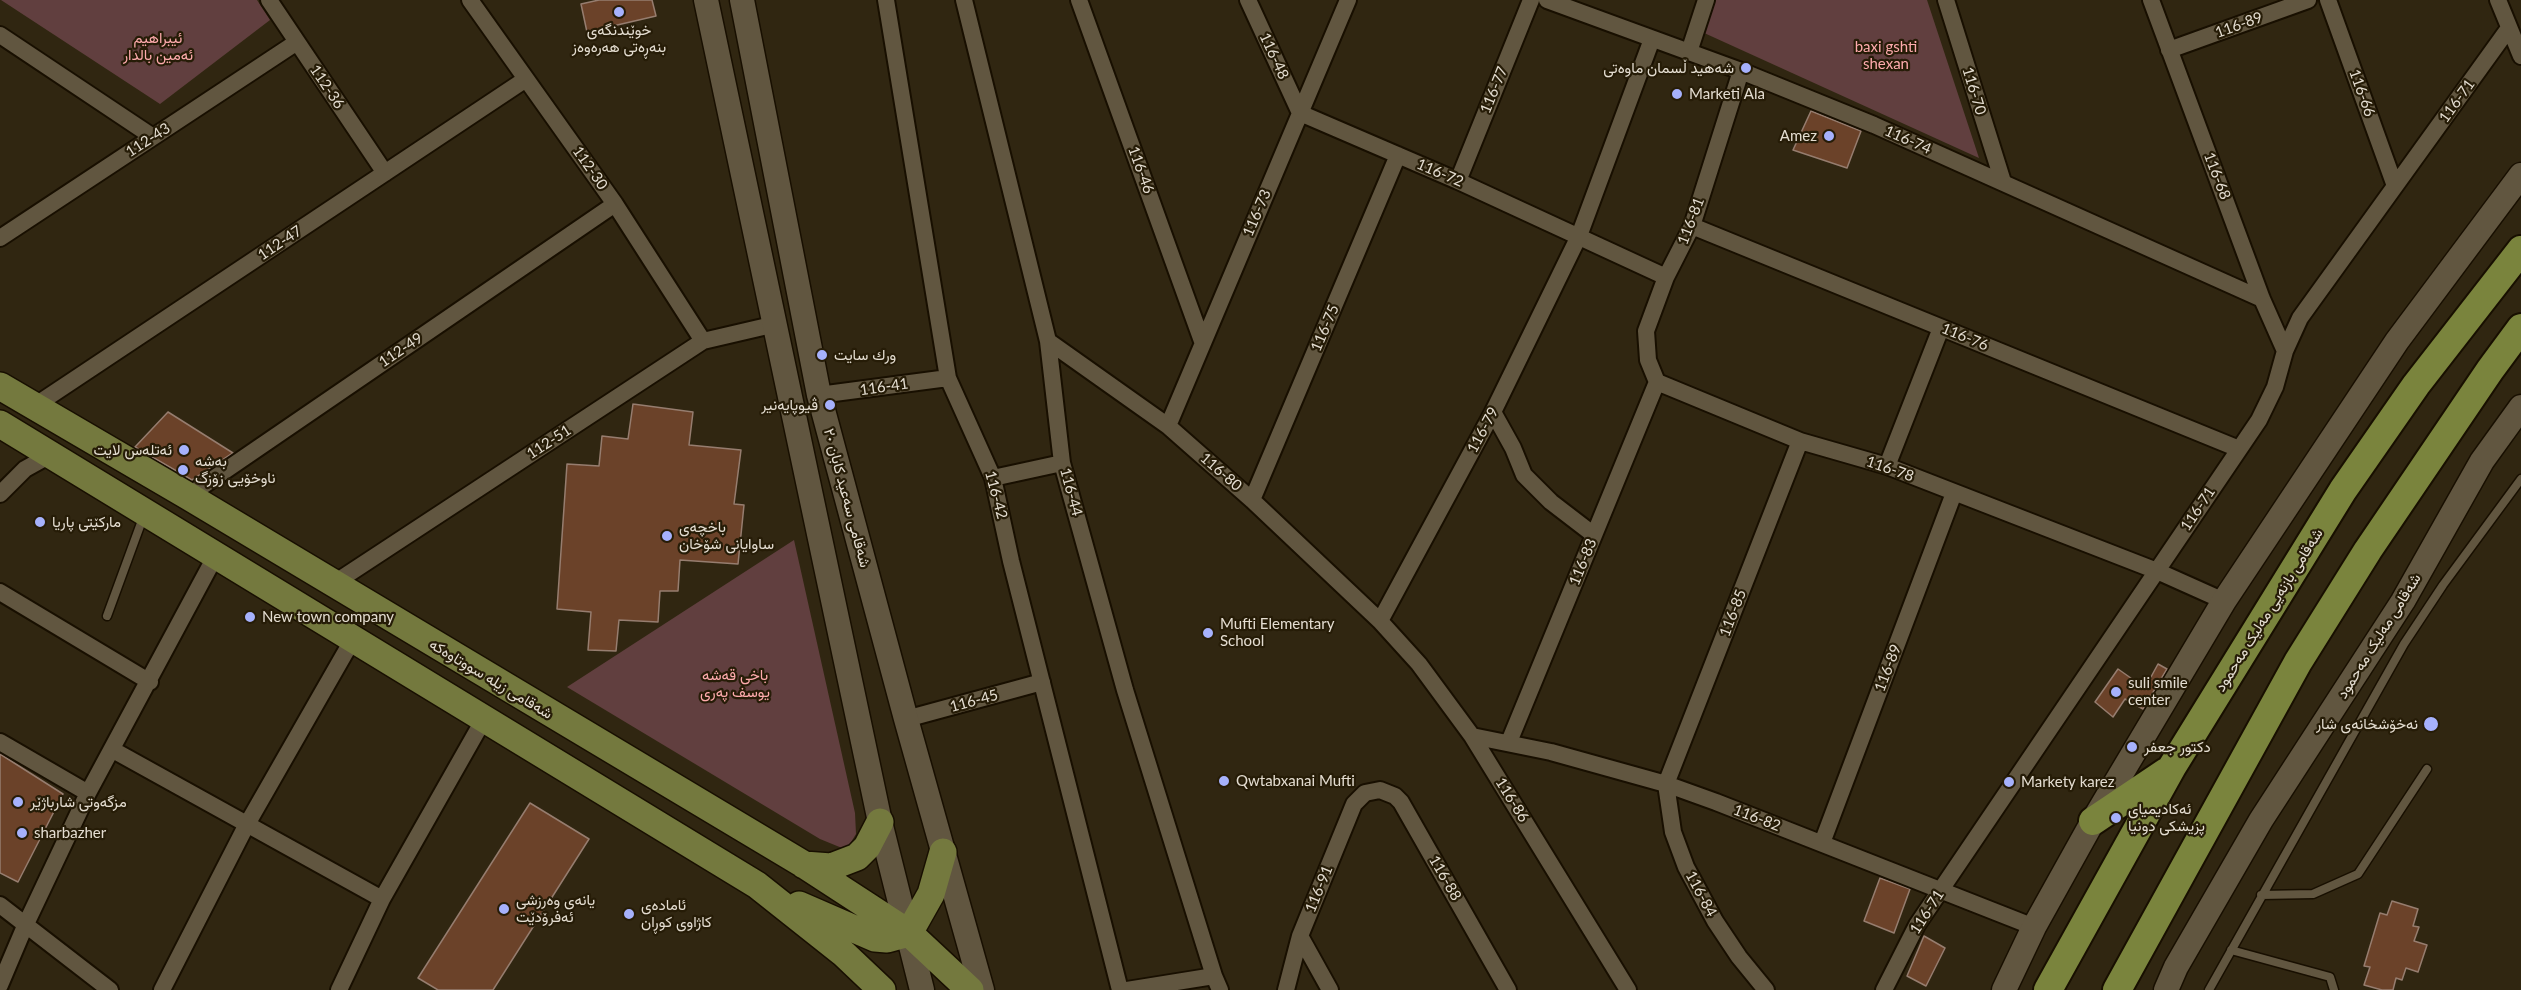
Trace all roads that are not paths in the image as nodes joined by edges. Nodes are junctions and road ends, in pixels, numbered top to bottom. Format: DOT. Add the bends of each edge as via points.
graph roads {
  1 [pos="269,0"];
  2 [pos="470,0"];
  3 [pos="706,0"];
  4 [pos="742,0"];
  5 [pos="886,0"];
  6 [pos="964,0"];
  7 [pos="1079,0"];
  8 [pos="1248,0"];
  9 [pos="1348,0"];
  10 [pos="1531,0"];
  11 [pos="1547,0"];
  12 [pos="1706,0"];
  13 [pos="1946,0"];
  14 [pos="2151,0"];
  15 [pos="2308,0"];
  16 [pos="2328,0"];
  17 [pos="2498,0"];
  18 [pos="2509,28"];
  19 [pos="0,35"];
  20 [pos="1652,39"];
  21 [pos="297,42"];
  22 [pos="2169,50"];
  23 [pos="2520,51"];
  24 [pos="1689,52"];
  25 [pos="1741,71"];
  26 [pos="526,79"];
  27 [pos="1300,113"];
  28 [pos="153,137"];
  29 [pos="1398,155"];
  30 [pos="385,173"];
  31 [pos="2521,175"];
  32 [pos="1458,181"];
  33 [pos="2003,182"];
  34 [pos="2395,186"];
  35 [pos="615,204"];
  36 [pos="1692,226"];
  37 [pos="787,233"];
  38 [pos="1579,236"];
  39 [pos="0,238"];
  40 [pos="756,239"];
  41 [pos="2521,250"];
  42 [pos="1666,277"];
  43 [pos="2262,298"];
  44 [pos="776,324"];
  45 [pos="1941,328"];
  46 [pos="2521,328"];
  47 [pos="1047,340"];
  48 [pos="1202,340"];
  49 [pos="703,341"];
  50 [pos="2285,351"];
  51 [pos="948,378"];
  52 [pos="1657,382"];
  53 [pos="0,386"];
  54 [pos="819,395"];
  55 [pos="33,407"];
  56 [pos="2521,407"];
  57 [pos="1493,412"];
  58 [pos="0,424"];
  59 [pos="1168,426"];
  60 [pos="1800,441"];
  61 [pos="2239,449"];
  62 [pos="52,454"];
  63 [pos="1062,463"];
  64 [pos="1887,466"];
  65 [pos="993,478"];
  66 [pos="2521,478"];
  67 [pos="1954,493"];
  68 [pos="0,494"];
  69 [pos="188,496"];
  70 [pos="1252,500"];
  71 [pos="146,512"];
  72 [pos="1594,535"];
  73 [pos="216,555"];
  74 [pos="2157,571"];
  75 [pos="333,584"];
  76 [pos="0,592"];
  77 [pos="2224,601"];
  78 [pos="107,616"];
  79 [pos="1380,621"];
  80 [pos="352,639"];
  81 [pos="150,682"];
  82 [pos="1042,682"];
  83 [pos="555,718"];
  84 [pos="484,719"];
  85 [pos="906,719"];
  86 [pos="1472,736"];
  87 [pos="0,742"];
  88 [pos="1509,742"];
  89 [pos="112,750"];
  90 [pos="536,751"];
  91 [pos="2172,767"];
  92 [pos="2427,770"];
  93 [pos="1666,784"];
  94 [pos="88,793"];
  95 [pos="1365,794"];
  96 [pos="2093,821"];
  97 [pos="880,822"];
  98 [pos="246,826"];
  99 [pos="1822,843"];
  100 [pos="943,852"];
  101 [pos="803,864"];
  102 [pos="757,885"];
  103 [pos="1941,889"];
  104 [pos="2261,895"];
  105 [pos="382,899"];
  106 [pos="0,905"];
  107 [pos="25,926"];
  108 [pos="2034,927"];
  109 [pos="909,933"];
  110 [pos="1300,936"];
  111 [pos="2231,950"];
  112 [pos="1217,983"];
  113 [pos="2122,983"];
  114 [pos="0,985"];
  115 [pos="110,990"];
  116 [pos="162,990"];
  117 [pos="339,990"];
  118 [pos="882,990"];
  119 [pos="922,990"];
  120 [pos="970,990"];
  121 [pos="982,990"];
  122 [pos="1120,990"];
  123 [pos="1127,990"];
  124 [pos="1286,990"];
  125 [pos="1330,990"];
  126 [pos="1508,990"];
  127 [pos="1628,990"];
  128 [pos="1766,990"];
  129 [pos="1884,990"];
  130 [pos="2004,990"];
  131 [pos="2048,990"];
  132 [pos="2166,990"];
  133 [pos="2209,990"];
  134 [pos="2334,990"];
  1 -- 21 [label="street, 112-36"];
  2 -- 26 [label="street, 112-30"];
  3 -- 40 [label="main road, شەقامی سەعید کابان ٢٠"];
  4 -- 37 [label="main road, شەقامی سەعید کابان ٢٠"];
  5 -- 51 [label="street, 116-42"];
  6 -- 47 [label="street, 116-44"];
  7 -- 48 [label="street, 116-46"];
  8 -- 27 [label="street, 116-48"];
  9 -- 27 [label="street, 116-73"];
  10 -- 32 [label="street, 116-77"];
  11 -- 20 [label="street, 116-74"];
  12 -- 24 [label="street"];
  13 -- 33 [label="street, 116-70"];
  14 -- 22 [label="street, 116-68"];
  15 -- 22 [label="street, 116-89"];
  16 -- 34 [label="street, 116-66"];
  17 -- 18 [label="street"];
  18 -- 23 [label="street"];
  18 -- 34 [label="street, 116-71"];
  19 -- 28 [label="street"];
  20 -- 24 [label="street, 116-74"];
  20 -- 38 [label="street, 116-79"];
  21 -- 28 [label="street, 112-43"];
  21 -- 30 [label="street, 112-36"];
  22 -- 43 [label="street, 116-68"];
  24 -- 25 [label="street, 116-74"];
  25 -- 33 [label="street, 116-74"];
  25 -- 36 [label="street, 116-81"];
  26 -- 30 [label="street, 112-47"];
  26 -- 35 [label="street, 112-30"];
  27 -- 29 [label="street, 116-72"];
  27 -- 48 [label="street, 116-73"];
  28 -- 39 [label="street, 112-43"];
  29 -- 32 [label="street, 116-72"];
  29 -- 70 [label="street, 116-75"];
  30 -- 55 [label="street, 112-47"];
  31 -- 77 [label="main road" via="2397,340"];
  32 -- 38 [label="street, 116-72"];
  33 -- 43 [label="street, 116-74"];
  34 -- 50 [label="street, 116-71" via="2300,318"];
  35 -- 49 [label="street, 112-30"];
  35 -- 69 [label="street, 112-49"];
  36 -- 42 [label="street, 116-81"];
  36 -- 45 [label="street, 116-76"];
  37 -- 40 [label="main road"];
  37 -- 54 [label="main road, شەقامی سەعید کابان ٢٠"];
  38 -- 42 [label="street"];
  38 -- 57 [label="street, 116-79"];
  40 -- 44 [label="main road, شەقامی سەعید کابان ٢٠"];
  41 -- 91 [label="highway, شەقامی بازنەیی مەلیک مەحمود" via="2416,385 2343,490"];
  42 -- 52 [label="street" via="1646,332 1648,360"];
  43 -- 50 [label="street, 116-68"];
  44 -- 49 [label="street, 112-51"];
  44 -- 97 [label="main road, شەقامی سەعید کابان ٢٠"];
  45 -- 61 [label="street, 116-76"];
  45 -- 64 [label="street"];
  46 -- 113 [label="highway" via="2368,550 2298,662"];
  47 -- 59 [label="street, 116-80"];
  47 -- 63 [label="street, 116-44"];
  48 -- 59 [label="street, 116-73"];
  49 -- 75 [label="street, 112-51"];
  50 -- 61 [label="street, 116-71" via="2268,404"];
  51 -- 54 [label="street, 116-41"];
  51 -- 65 [label="street, 116-42"];
  52 -- 60 [label="street, 116-78"];
  52 -- 72 [label="street, 116-83"];
  53 -- 55 [label="main road, شەقامی زیلە سووتاوەکە"];
  54 -- 85 [label="main road, شەقامی سەعید کابان ٢٠"];
  55 -- 69 [label="main road, شەقامی زیلە سووتاوەکە"];
  56 -- 132 [label="main road, شەقامی مەلیک مەحمود" via="2482,461 2403,601 2261,819"];
  57 -- 72 [label="street" via="1524,475"];
  57 -- 79 [label="street, 116-79"];
  58 -- 62 [label="main road"];
  59 -- 70 [label="street, 116-80"];
  60 -- 64 [label="street, 116-78"];
  60 -- 93 [label="street, 116-85"];
  61 -- 74 [label="street, 116-71"];
  62 -- 68 [label="street" via="25,469"];
  62 -- 71 [label="main road"];
  63 -- 65 [label="street"];
  63 -- 112 [label="street, 116-44" via="1125,690"];
  64 -- 67 [label="street, 116-78"];
  65 -- 82 [label="street, 116-42"];
  66 -- 104 [label="lane" via="2404,644"];
  67 -- 74 [label="street, 116-78"];
  67 -- 99 [label="street, 116-89"];
  69 -- 75 [label="main road, شەقامی زیلە سووتاوەکە"];
  70 -- 79 [label="street, 116-80"];
  71 -- 73 [label="main road"];
  71 -- 78 [label="lane"];
  72 -- 88 [label="street, 116-83"];
  73 -- 80 [label="main road"];
  73 -- 81 [label="street"];
  74 -- 77 [label="street, 116-78"];
  74 -- 103 [label="street, 116-71"];
  75 -- 83 [label="main road, شەقامی زیلە سووتاوەکە"];
  76 -- 81 [label="street"];
  77 -- 96 [label="main road"];
  79 -- 86 [label="street, 116-86" via="1419,664"];
  80 -- 84 [label="main road"];
  80 -- 98 [label="street"];
  81 -- 89 [label="street"];
  82 -- 85 [label="street, 116-45"];
  82 -- 122 [label="street, 116-42"];
  83 -- 90 [label="main road"];
  83 -- 101 [label="main road, شەقامی زیلە سووتاوەکە"];
  84 -- 90 [label="main road"];
  84 -- 105 [label="street"];
  85 -- 100 [label="main road, شەقامی سەعید کابان ٢٠"];
  86 -- 88 [label="street, 116-82"];
  86 -- 127 [label="street, 116-86"];
  87 -- 94 [label="street"];
  88 -- 93 [label="street, 116-82"];
  89 -- 94 [label="street"];
  89 -- 98 [label="street"];
  90 -- 102 [label="main road"];
  91 -- 96 [label="highway"];
  91 -- 131 [label="highway, شەقامی بازنەیی مەلیک مەحمود"];
  92 -- 104 [label="lane" via="2358,874 2313,894"];
  93 -- 99 [label="street, 116-82"];
  93 -- 128 [label="street, 116-84" via="1673,832 1686,867 1715,921"];
  94 -- 107 [label="street"];
  95 -- 110 [label="street, 116-91" via="1354,804"];
  95 -- 126 [label="street, 116-88" via="1380,790 1401,802"];
  96 -- 108 [label="main road"];
  97 -- 101 [label="main road" via="867,848 857,857 831,867"];
  97 -- 109 [label="main road, شەقامی سەعید کابان ٢٠"];
  98 -- 105 [label="street"];
  98 -- 116 [label="street"];
  99 -- 103 [label="street, 116-82"];
  100 -- 109 [label="main road" via="931,894"];
  100 -- 121 [label="main road, شەقامی سەعید کابان ٢٠"];
  101 -- 109 [label="main road, شەقامی زیلە سووتاوەکە"];
  102 -- 109 [label="main road" via="863,935 887,939"];
  102 -- 118 [label="main road" via="844,954"];
  103 -- 108 [label="street, 116-82"];
  103 -- 129 [label="street, 116-71" via="1905,945"];
  104 -- 111 [label="lane"];
  105 -- 117 [label="street"];
  106 -- 107 [label="street"];
  107 -- 114 [label="street"];
  107 -- 115 [label="street"];
  108 -- 130 [label="main road"];
  109 -- 119 [label="main road, شەقامی سەعید کابان ٢٠"];
  109 -- 120 [label="main road, شەقامی زیلە سووتاوەکە"];
  110 -- 124 [label="street, 116-91"];
  110 -- 125 [label="street"];
  111 -- 133 [label="lane"];
  111 -- 134 [label="lane" via="2330,977"];
  112 -- 123 [label="street"];
}
